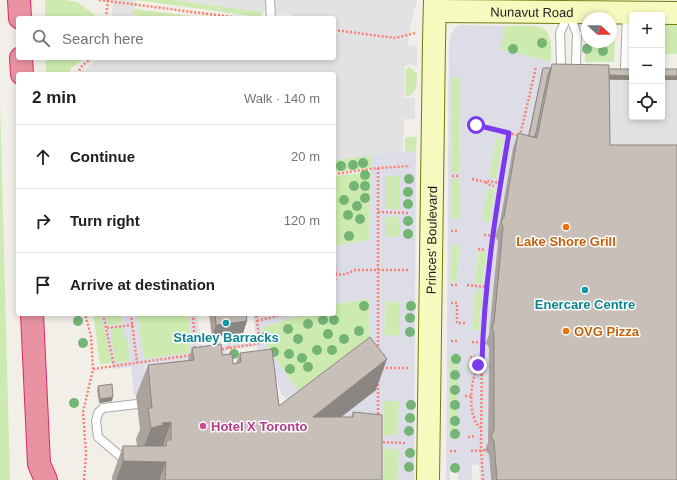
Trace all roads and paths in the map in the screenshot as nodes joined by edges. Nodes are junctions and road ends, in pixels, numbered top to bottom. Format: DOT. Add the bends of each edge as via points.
graph roads {
  1 [pos="19,0"];
  2 [pos="100,0"];
  3 [pos="270,0"];
  4 [pos="108,1"];
  5 [pos="435,5"];
  6 [pos="569,13"];
  7 [pos="628,13"];
  8 [pos="677,13"];
  9 [pos="20,16"];
  10 [pos="106,16"];
  11 [pos="224,16"];
  12 [pos="270,16"];
  13 [pos="336,30"];
  14 [pos="415,33"];
  15 [pos="21,60"];
  16 [pos="90,60"];
  17 [pos="561,62"];
  18 [pos="576,62"];
  19 [pos="536,67"];
  20 [pos="625,67"];
  21 [pos="22,72"];
  22 [pos="78,72"];
  23 [pos="476,125"];
  24 [pos="509,133"];
  25 [pos="410,166"];
  26 [pos="378,168"];
  27 [pos="336,174"];
  28 [pos="452,176"];
  29 [pos="460,176"];
  30 [pos="472,179"];
  31 [pos="486,182"];
  32 [pos="501,183"];
  33 [pos="494,186"];
  34 [pos="378,212"];
  35 [pos="409,213"];
  36 [pos="451,231"];
  37 [pos="458,231"];
  38 [pos="484,234"];
  39 [pos="494,236"];
  40 [pos="478,249"];
  41 [pos="486,250"];
  42 [pos="378,270"];
  43 [pos="409,270"];
  44 [pos="336,275"];
  45 [pos="451,285"];
  46 [pos="458,285"];
  47 [pos="467,285"];
  48 [pos="487,287"];
  49 [pos="451,303"];
  50 [pos="32,316"];
  51 [pos="85,316"];
  52 [pos="104,316"];
  53 [pos="131,316"];
  54 [pos="193,316"];
  55 [pos="256,316"];
  56 [pos="271,316"];
  57 [pos="257,321"];
  58 [pos="466,323"];
  59 [pos="132,325"];
  60 [pos="107,328"];
  61 [pos="228,334"];
  62 [pos="451,341"];
  63 [pos="458,341"];
  64 [pos="472,342"];
  65 [pos="482,343"];
  66 [pos="486,343"];
  67 [pos="229,348"];
  68 [pos="211,352"];
  69 [pos="378,353"];
  70 [pos="470,357"];
  71 [pos="478,358"];
  72 [pos="482,362"];
  73 [pos="138,363"];
  74 [pos="114,366"];
  75 [pos="378,368"];
  76 [pos="408,368"];
  77 [pos="93,369"];
  78 [pos="378,376"];
  79 [pos="465,396"];
  80 [pos="472,396"];
  81 [pos="137,404"];
  82 [pos="378,420"];
  83 [pos="481,428"];
  84 [pos="468,436"];
  85 [pos="476,436"];
  86 [pos="377,442"];
  87 [pos="406,443"];
  88 [pos="481,450"];
  89 [pos="486,450"];
  90 [pos="450,451"];
  91 [pos="457,451"];
  92 [pos="471,451"];
  93 [pos="127,465"];
  94 [pos="40,475"];
  95 [pos="84,480"];
  96 [pos="428,480"];
  97 [pos="483,480"];
  1 -- 9 [label="highway"];
  2 -- 4 [label="path"];
  3 -- 12 [label="lane"];
  4 -- 10 [label="path"];
  4 -- 11 [label="path"];
  5 -- 6 [label="street, Nunavut Road"];
  5 -- 96 [label="street, Princes' Boulevard"];
  6 -- 7 [label="street, Nunavut Road"];
  6 -- 17 [label="lane" via="560,32"];
  6 -- 18 [label="lane" via="576,34"];
  7 -- 8 [label="street, Nunavut Road"];
  7 -- 20 [label="lane"];
  13 -- 14 [label="path" via="395,38"];
  15 -- 21 [label="highway"];
  16 -- 22 [label="path"];
  19 -- 24 [label="path" via="520,136"];
  23 -- 24 [label="path"];
  24 -- 32 [label="path"];
  25 -- 26 [label="path"];
  26 -- 27 [label="path"];
  26 -- 34 [label="path"];
  28 -- 29 [label="path"];
  30 -- 31 [label="path"];
  31 -- 32 [label="path"];
  31 -- 33 [label="path"];
  32 -- 39 [label="path"];
  34 -- 35 [label="path"];
  34 -- 42 [label="path"];
  36 -- 37 [label="path"];
  38 -- 39 [label="path"];
  39 -- 48 [label="path"];
  40 -- 41 [label="path"];
  42 -- 43 [label="path"];
  42 -- 44 [label="path" via="355,270"];
  42 -- 69 [label="path"];
  45 -- 46 [label="path"];
  47 -- 48 [label="path"];
  48 -- 65 [label="path"];
  49 -- 58 [label="path" via="457,303 457,323"];
  50 -- 94 [label="highway"];
  51 -- 77 [label="path"];
  52 -- 60 [label="path"];
  53 -- 59 [label="path"];
  54 -- 73 [label="path" via="195,354"];
  55 -- 57 [label="path"];
  56 -- 57 [label="path"];
  57 -- 67 [label="path" via="260,343"];
  59 -- 60 [label="path"];
  59 -- 73 [label="path"];
  60 -- 74 [label="path"];
  61 -- 67 [label="path"];
  62 -- 63 [label="path"];
  64 -- 65 [label="path"];
  65 -- 66 [label="path"];
  65 -- 72 [label="path"];
  67 -- 68 [label="path"];
  70 -- 71 [label="path"];
  72 -- 80 [label="path" via="475,373"];
  72 -- 83 [label="path"];
  73 -- 74 [label="path"];
  74 -- 77 [label="path"];
  75 -- 76 [label="path"];
  77 -- 95 [label="path" via="83,412 86,454"];
  78 -- 82 [label="path"];
  79 -- 80 [label="path"];
  80 -- 83 [label="path" via="475,422"];
  81 -- 93 [label="lane" via="103,408 98,413 96,421 98,436"];
  83 -- 88 [label="path"];
  84 -- 85 [label="path"];
  86 -- 87 [label="path"];
  88 -- 89 [label="path"];
  88 -- 92 [label="path"];
  88 -- 97 [label="path"];
  90 -- 91 [label="path"];
}
